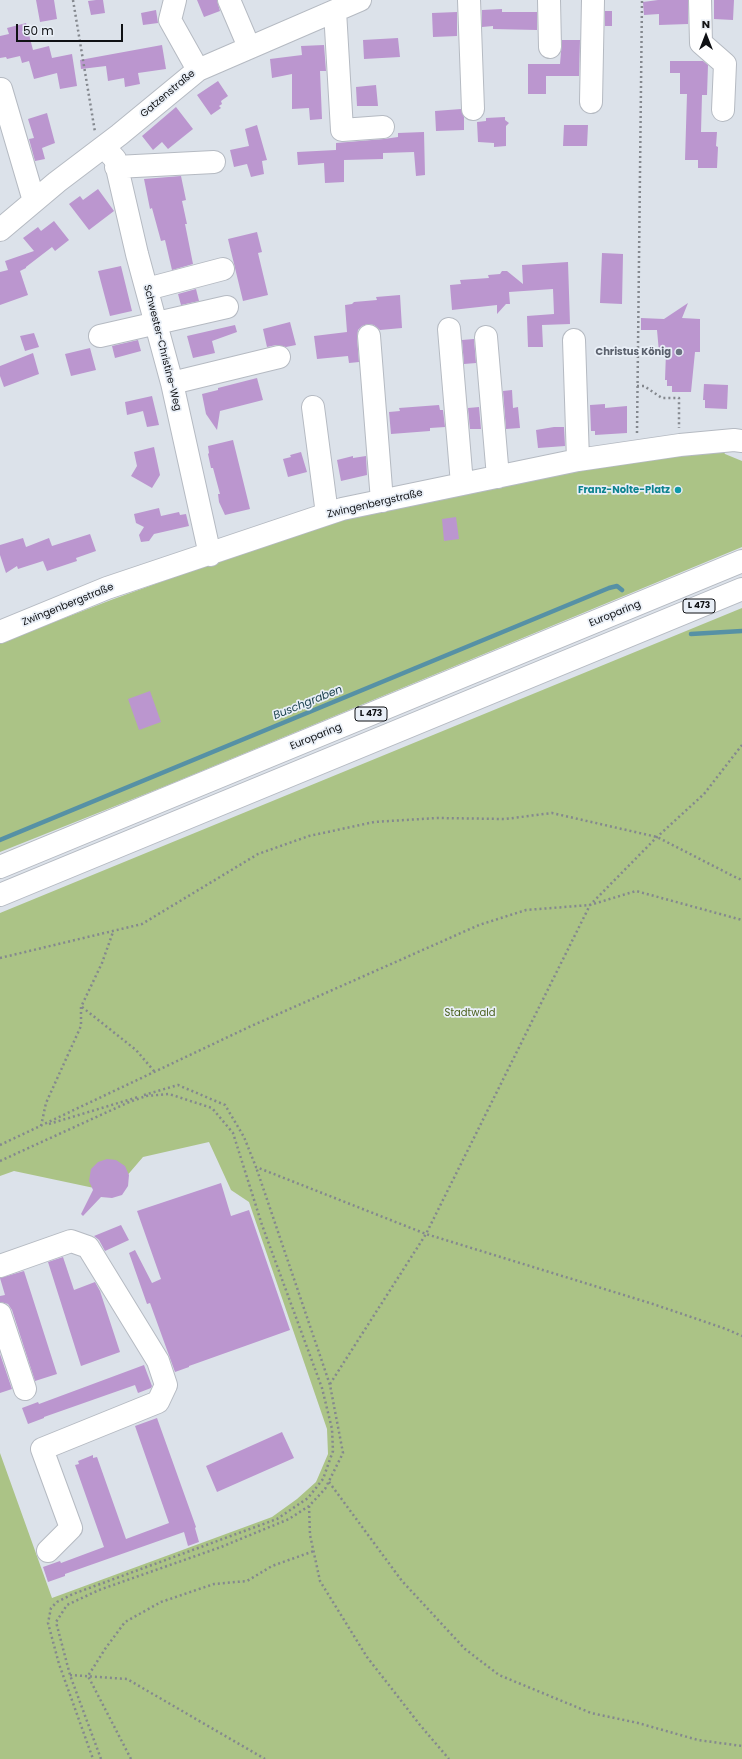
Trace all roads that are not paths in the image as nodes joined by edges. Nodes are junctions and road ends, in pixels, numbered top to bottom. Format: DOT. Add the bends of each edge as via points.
graph roads {
  1 [pos="175,0"];
  2 [pos="229,0"];
  3 [pos="360,0"];
  4 [pos="469,0"];
  5 [pos="549,0"];
  6 [pos="593,0"];
  7 [pos="700,0"];
  8 [pos="323,9"];
  9 [pos="249,47"];
  10 [pos="550,47"];
  11 [pos="198,70"];
  12 [pos="1,89"];
  13 [pos="591,102"];
  14 [pos="473,109"];
  15 [pos="723,110"];
  16 [pos="383,127"];
  17 [pos="104,147"];
  18 [pos="214,162"];
  19 [pos="116,167"];
  20 [pos="34,201"];
  21 [pos="0,230"];
  22 [pos="223,269"];
  23 [pos="147,289"];
  24 [pos="227,307"];
  25 [pos="156,323"];
  26 [pos="449,329"];
  27 [pos="100,336"];
  28 [pos="369,336"];
  29 [pos="486,337"];
  30 [pos="574,340"];
  31 [pos="279,357"];
  32 [pos="172,383"];
  33 [pos="313,407"];
  34 [pos="742,441"];
  35 [pos="578,460"];
  36 [pos="498,476"];
  37 [pos="462,484"];
  38 [pos="382,501"];
  39 [pos="327,514"];
  40 [pos="210,554"];
  41 [pos="742,561"];
  42 [pos="742,589"];
  43 [pos="0,632"];
  44 [pos="0,867"];
  45 [pos="0,895"];
  46 [pos="0,1266"];
  47 [pos="0,1314"];
  48 [pos="25,1389"];
  49 [pos="48,1551"];
  1 -- 11 [label="street" via="170,20"];
  2 -- 9 [label="street"];
  3 -- 8 [label="street, Gatzenstraße"];
  4 -- 14 [label="street"];
  5 -- 10 [label="street"];
  6 -- 13 [label="street"];
  7 -- 15 [label="street" via="701,43 725,64"];
  8 -- 9 [label="street, Gatzenstraße"];
  8 -- 16 [label="street" via="342,130"];
  9 -- 11 [label="street, Gatzenstraße"];
  11 -- 17 [label="street, Gatzenstraße"];
  12 -- 20 [label="street"];
  17 -- 19 [label="street, Schwester-Christine-Weg" via="115,159"];
  17 -- 20 [label="street, Gatzenstraße"];
  18 -- 19 [label="street"];
  19 -- 23 [label="street, Schwester-Christine-Weg"];
  20 -- 21 [label="street, Gatzenstraße"];
  22 -- 23 [label="street"];
  23 -- 25 [label="street, Schwester-Christine-Weg"];
  24 -- 25 [label="street"];
  25 -- 27 [label="street"];
  25 -- 32 [label="street, Schwester-Christine-Weg"];
  26 -- 37 [label="street"];
  28 -- 38 [label="street"];
  29 -- 36 [label="street"];
  30 -- 35 [label="street"];
  31 -- 32 [label="street"];
  32 -- 40 [label="street, Schwester-Christine-Weg"];
  33 -- 39 [label="street"];
  34 -- 35 [label="street, Zwingenbergstraße" via="680,445"];
  35 -- 36 [label="street, Zwingenbergstraße"];
  36 -- 37 [label="street, Zwingenbergstraße"];
  37 -- 38 [label="street, Zwingenbergstraße"];
  38 -- 39 [label="street, Zwingenbergstraße"];
  39 -- 40 [label="street, Zwingenbergstraße"];
  40 -- 43 [label="street, Zwingenbergstraße" via="106,588"];
  41 -- 44 [label="street, Europaring / L 473"];
  42 -- 45 [label="street, L 473"];
  46 -- 49 [label="street" via="71,1241 88,1247 158,1361 166,1385 158,1402 42,1449 71,1528"];
  47 -- 48 [label="street"];
}
